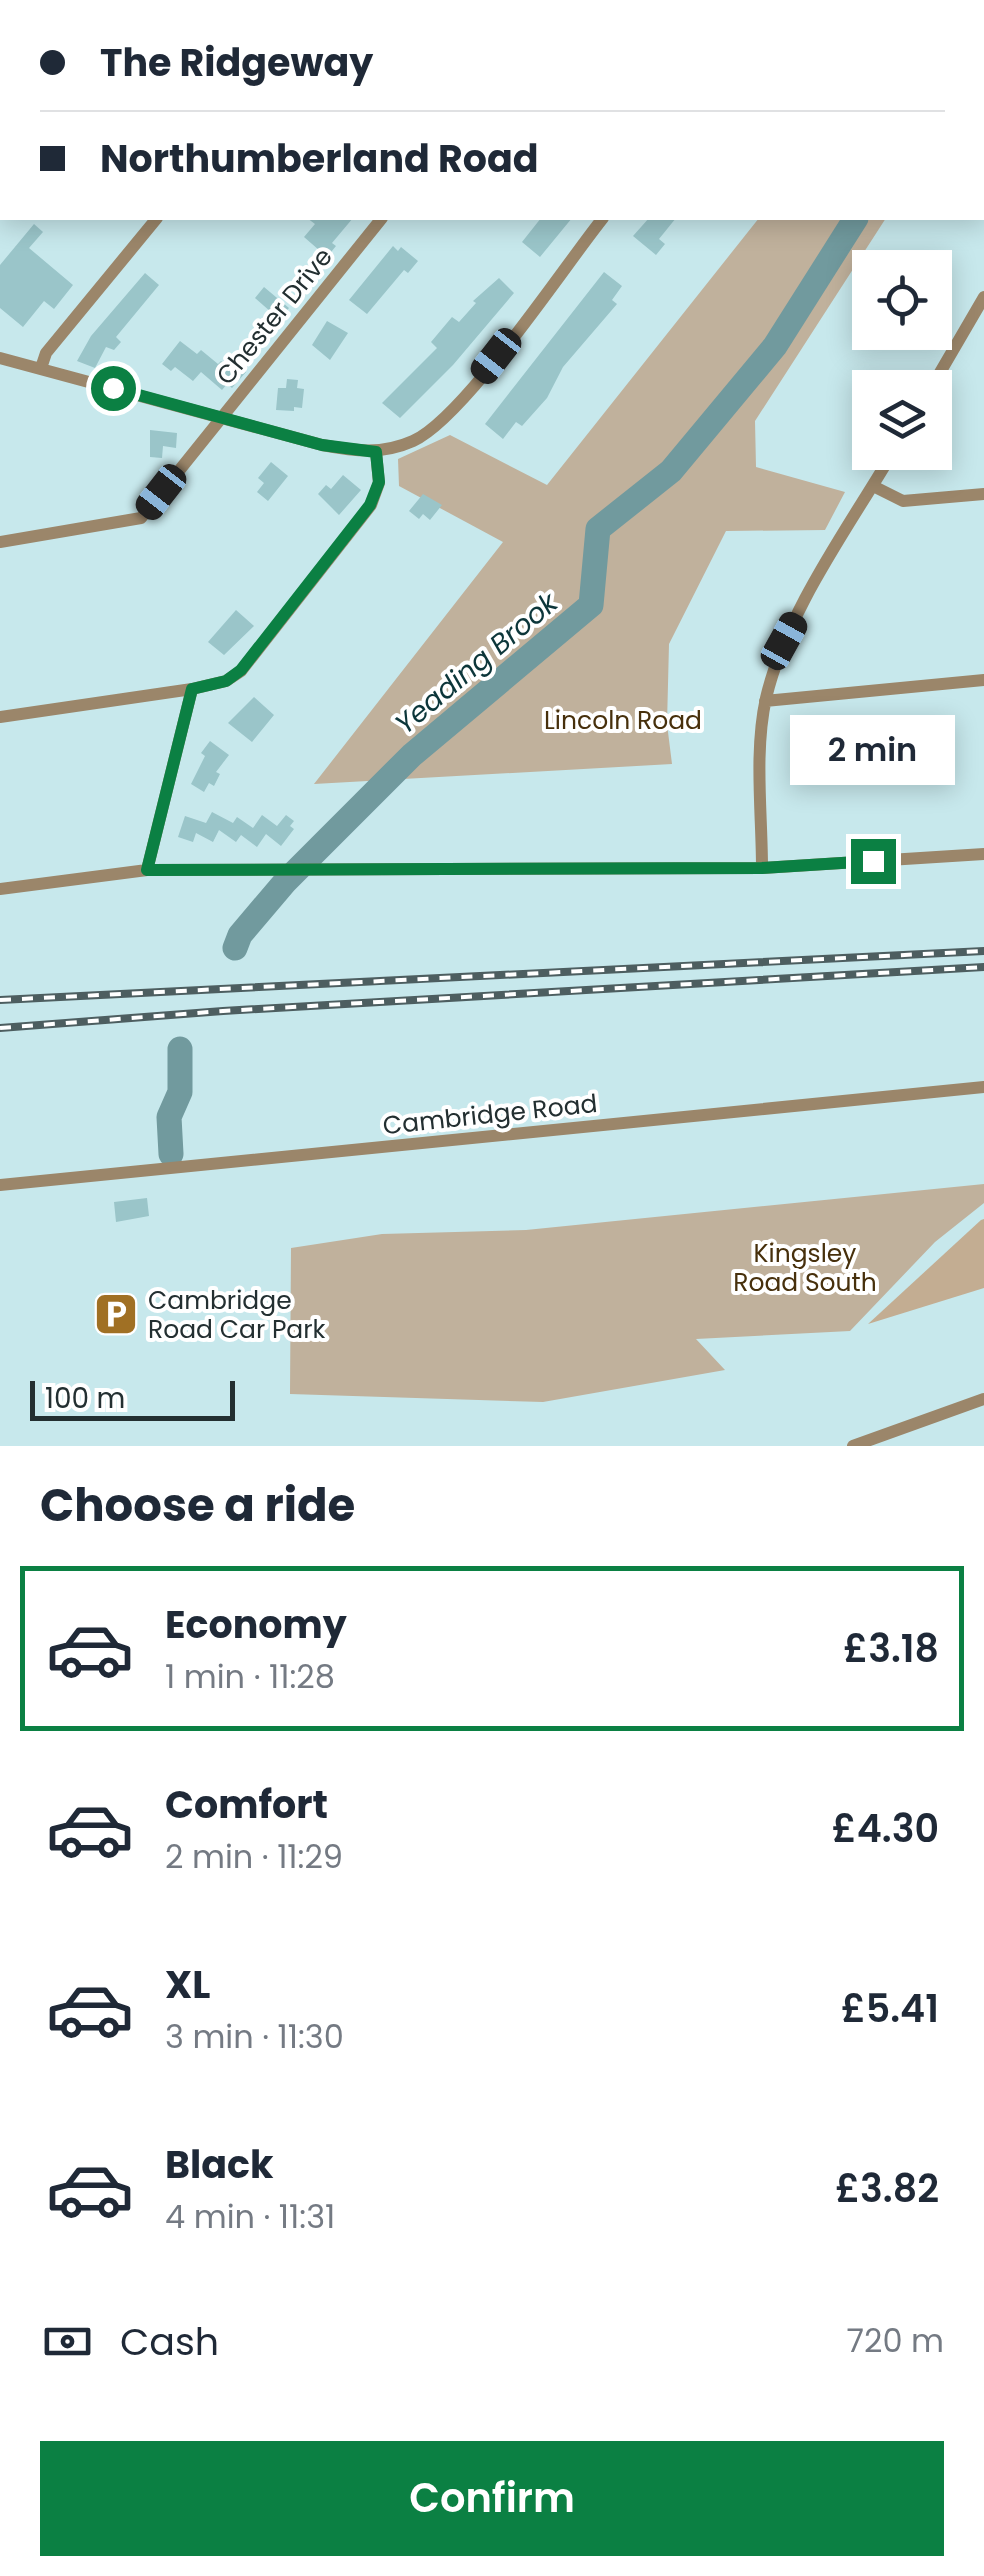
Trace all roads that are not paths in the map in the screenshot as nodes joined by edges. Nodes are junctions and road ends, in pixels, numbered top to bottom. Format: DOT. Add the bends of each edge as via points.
graph roads {
  1 [pos="154,220"];
  2 [pos="380,220"];
  3 [pos="600,220"];
  4 [pos="984,297"];
  5 [pos="0,358"];
  6 [pos="41,368"];
  7 [pos="941,370"];
  8 [pos="220,417"];
  9 [pos="376,452"];
  10 [pos="882,470"];
  11 [pos="873,486"];
  12 [pos="984,494"];
  13 [pos="0,542"];
  14 [pos="984,680"];
  15 [pos="192,689"];
  16 [pos="766,701"];
  17 [pos="0,716"];
  18 [pos="984,854"];
  19 [pos="762,868"];
  20 [pos="147,870"];
  21 [pos="0,889"];
  22 [pos="984,1086"];
  23 [pos="0,1184"];
  24 [pos="984,1399"];
  25 [pos="853,1446"];
  1 -- 6 [label="street" via="46,353"];
  2 -- 8 [label="street, Chester Drive"];
  3 -- 9 [label="street" via="454,410 415,440"];
  4 -- 7 [label="street"];
  5 -- 6 [label="street"];
  6 -- 8 [label="street"];
  8 -- 9 [label="street"];
  8 -- 13 [label="street, Chester Drive" via="142,518"];
  9 -- 15 [label="street" via="379,482 370,505 241,670"];
  10 -- 11 [label="street"];
  11 -- 12 [label="street" via="903,500"];
  11 -- 16 [label="street" via="784,641"];
  14 -- 16 [label="street"];
  15 -- 17 [label="street"];
  15 -- 20 [label="street"];
  16 -- 19 [label="street"];
  18 -- 19 [label="street"];
  19 -- 20 [label="street"];
  20 -- 21 [label="street"];
  22 -- 23 [label="street, Cambridge Road"];
  24 -- 25 [label="street"];
}
